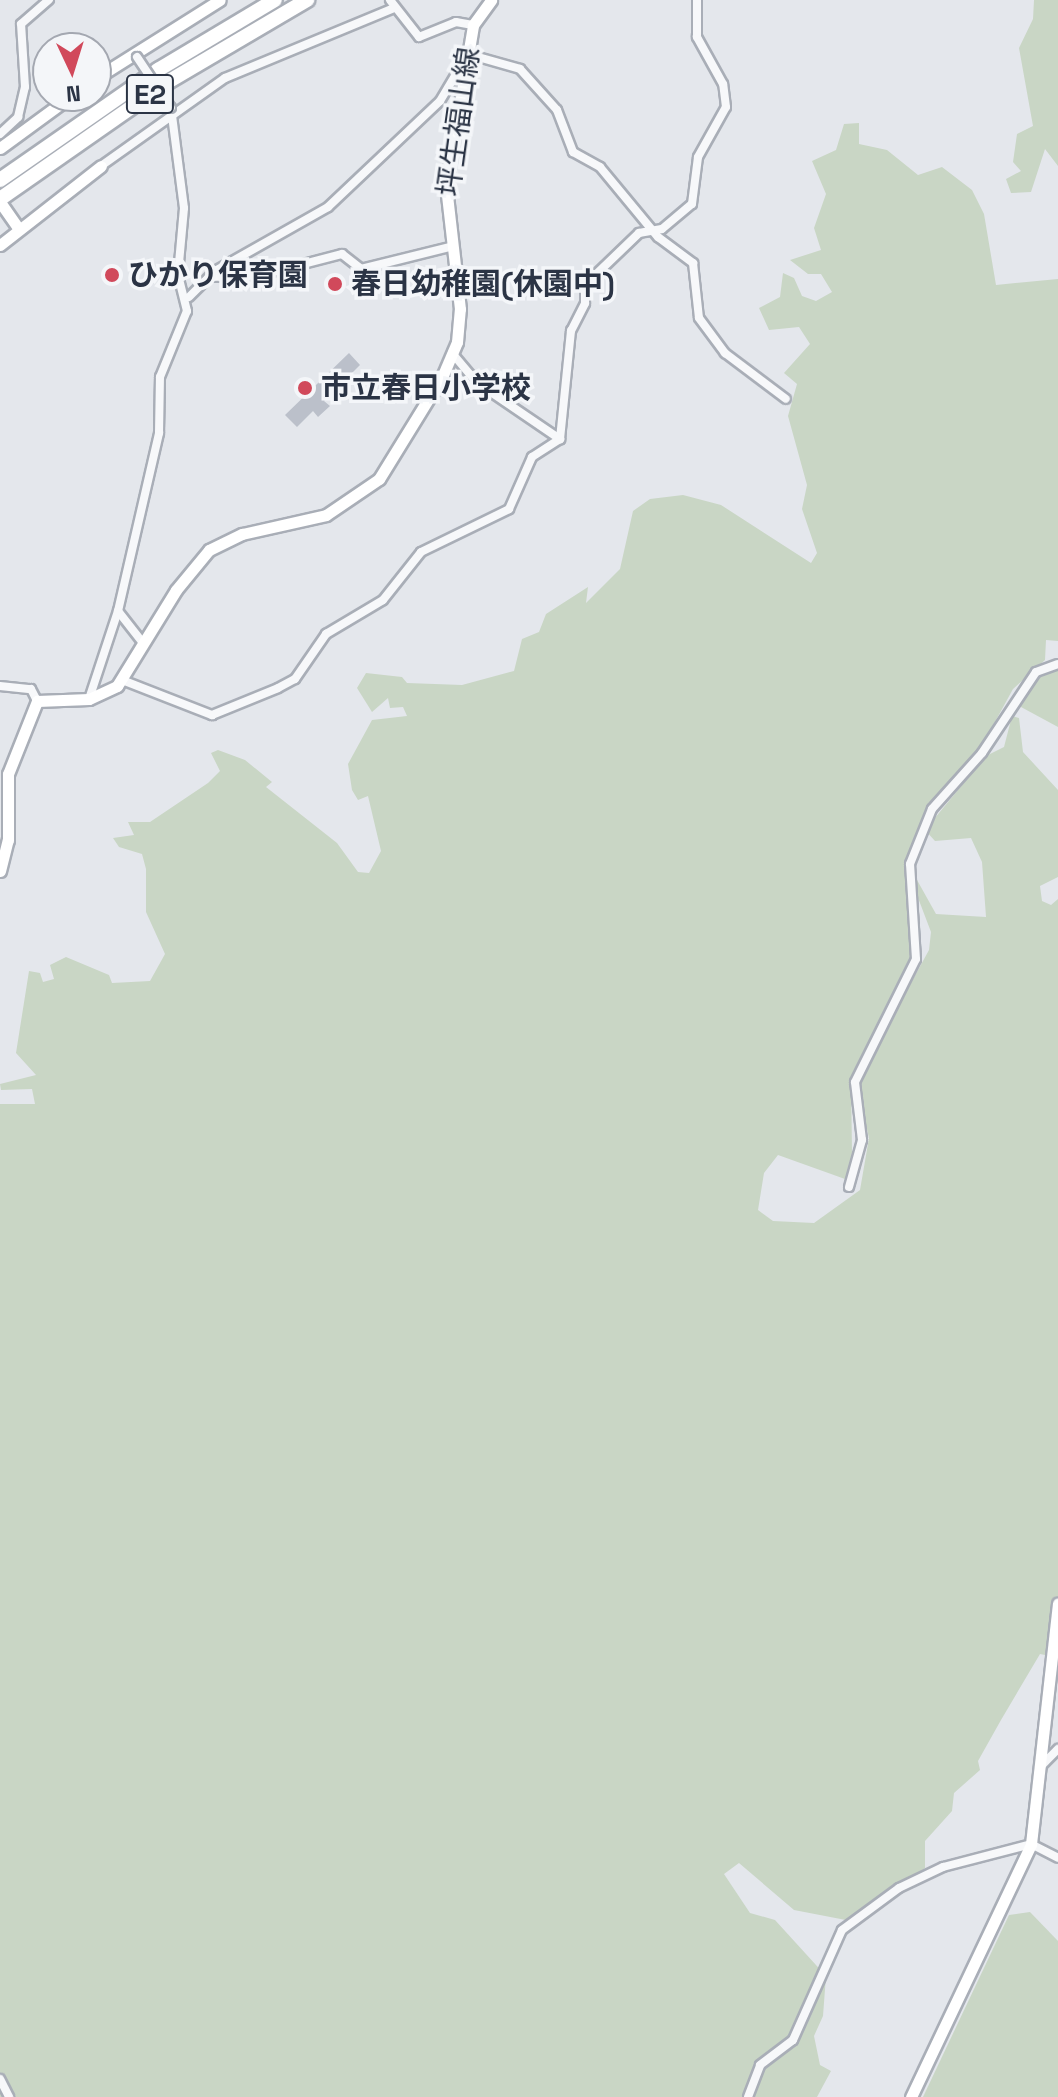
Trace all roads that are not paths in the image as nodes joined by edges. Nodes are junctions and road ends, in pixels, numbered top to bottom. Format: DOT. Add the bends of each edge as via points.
graph roads {
  1 [pos="49,0"];
  2 [pos="220,0"];
  3 [pos="275,0"];
  4 [pos="307,0"];
  5 [pos="491,0"];
  6 [pos="697,0"];
  7 [pos="392,4"];
  8 [pos="473,25"];
  9 [pos="472,40"];
  10 [pos="136,54"];
  11 [pos="471,55"];
  12 [pos="112,68"];
  13 [pos="171,111"];
  14 [pos="49,112"];
  15 [pos="0,134"];
  16 [pos="0,148"];
  17 [pos="101,166"];
  18 [pos="0,180"];
  19 [pos="0,200"];
  20 [pos="18,227"];
  21 [pos="653,228"];
  22 [pos="0,245"];
  23 [pos="453,246"];
  24 [pos="211,277"];
  25 [pos="189,297"];
  26 [pos="452,353"];
  27 [pos="786,399"];
  28 [pos="560,439"];
  29 [pos="118,611"];
  30 [pos="143,643"];
  31 [pos="1058,664"];
  32 [pos="122,680"];
  33 [pos="0,686"];
  34 [pos="89,699"];
  35 [pos="37,701"];
  36 [pos="1,855"];
  37 [pos="0,871"];
  38 [pos="849,1187"];
  39 [pos="1058,1604"];
  40 [pos="1058,1749"];
  41 [pos="1042,1765"];
  42 [pos="1031,1844"];
  43 [pos="1058,1858"];
  44 [pos="0,2079"];
  45 [pos="9,2097"];
  46 [pos="748,2097"];
  47 [pos="911,2097"];
  1 -- 15 [label="street" via="21,24 25,87 18,117"];
  2 -- 10 [label="main road"];
  3 -- 18 [label="highway, E2" via="158,70"];
  4 -- 19 [label="highway, E2" via="166,83"];
  5 -- 8 [label="main road, 坪生福山線"];
  6 -- 21 [label="street" via="697,37 723,84 726,107 698,157 690,208 662,229"];
  7 -- 8 [label="street" via="419,37 456,22"];
  7 -- 13 [label="street" via="253,63"];
  8 -- 9 [label="main road, 坪生福山線"];
  9 -- 11 [label="main road, 坪生福山線"];
  9 -- 24 [label="street" via="440,101 328,207"];
  10 -- 12 [label="main road"];
  10 -- 13 [label="street, bridge"];
  11 -- 21 [label="street" via="520,69 557,110 568,146 600,167"];
  11 -- 23 [label="main road, 坪生福山線" via="446,187"];
  13 -- 17 [label="street"];
  13 -- 25 [label="street" via="184,208 178,274"];
  14 -- 16 [label="main road"];
  17 -- 20 [label="main road"];
  19 -- 20 [label="main road"];
  20 -- 22 [label="main road"];
  21 -- 27 [label="street" via="693,263 699,318 725,353"];
  21 -- 28 [label="street" via="585,285 585,303 571,331"];
  23 -- 24 [label="street" via="361,269 342,254 261,275"];
  23 -- 26 [label="main road, 坪生福山線" via="460,309"];
  24 -- 25 [label="street" via="193,287"];
  25 -- 29 [label="street" via="160,377 163,413"];
  26 -- 28 [label="street" via="476,382"];
  26 -- 30 [label="main road, 坪生福山線" via="379,479 326,515 242,534 209,550"];
  28 -- 32 [label="street" via="532,457 509,509 421,552 383,600 326,634 295,679 212,715"];
  29 -- 30 [label="street"];
  29 -- 34 [label="street"];
  30 -- 32 [label="main road, 坪生福山線"];
  31 -- 38 [label="street" via="1036,672 978,759 932,809 910,864 916,959 855,1082 862,1140"];
  32 -- 34 [label="main road"];
  33 -- 35 [label="street" via="31,689"];
  34 -- 35 [label="main road"];
  35 -- 36 [label="main road" via="8,774 10,822"];
  36 -- 37 [label="main road"];
  39 -- 41 [label="main road"];
  40 -- 41 [label="street"];
  41 -- 42 [label="main road"];
  42 -- 43 [label="street"];
  42 -- 46 [label="street" via="911,1881 842,1930 793,2040 760,2065"];
  42 -- 47 [label="main road"];
  44 -- 45 [label="street"];
}
